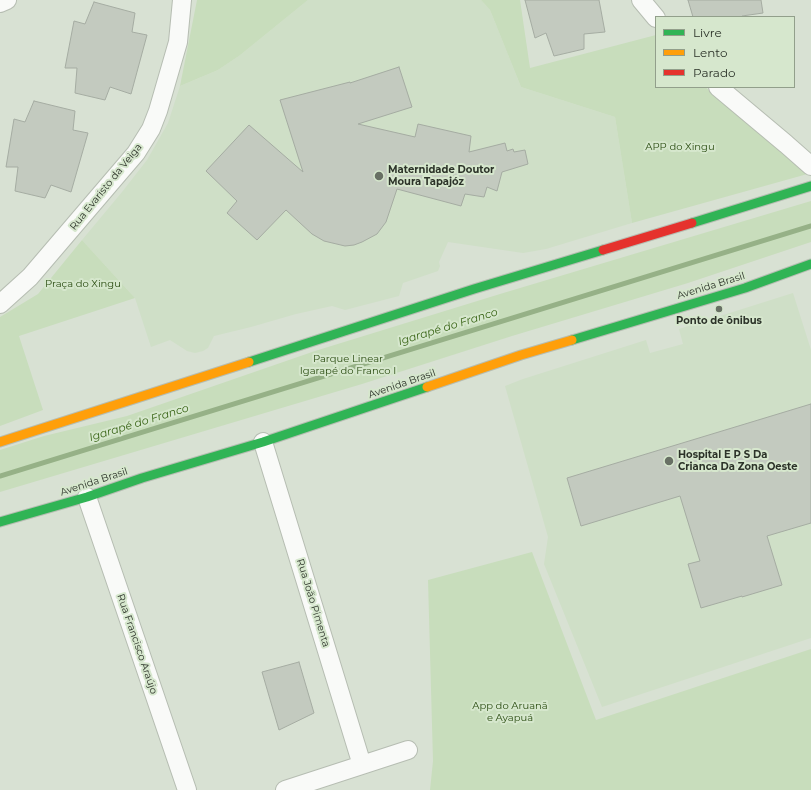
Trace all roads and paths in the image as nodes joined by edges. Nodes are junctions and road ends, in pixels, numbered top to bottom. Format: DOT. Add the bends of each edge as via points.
graph roads {
  1 [pos="7,0"];
  2 [pos="182,0"];
  3 [pos="641,0"];
  4 [pos="0,4"];
  5 [pos="655,17"];
  6 [pos="719,88"];
  7 [pos="811,166"];
  8 [pos="811,186"];
  9 [pos="811,264"];
  10 [pos="0,304"];
  11 [pos="0,442"];
  12 [pos="263,442"];
  13 [pos="87,497"];
  14 [pos="0,522"];
  15 [pos="408,750"];
  16 [pos="362,765"];
  17 [pos="187,790"];
  18 [pos="285,790"];
  1 -- 4 [label="street"];
  2 -- 10 [label="street, Rua Evaristo da Veiga" via="178,42 158,111 136,153 30,277"];
  3 -- 5 [label="street"];
  6 -- 7 [label="street"];
  8 -- 11 [label="highway" via="474,289"];
  9 -- 12 [label="highway, Avenida Brasil" via="745,288 521,355"];
  12 -- 13 [label="highway, Avenida Brasil"];
  12 -- 16 [label="street, Rua João Pimenta"];
  13 -- 14 [label="highway, Avenida Brasil"];
  13 -- 17 [label="street, Rua Francisco Araújo"];
  15 -- 16 [label="street"];
  16 -- 18 [label="street"];
}
